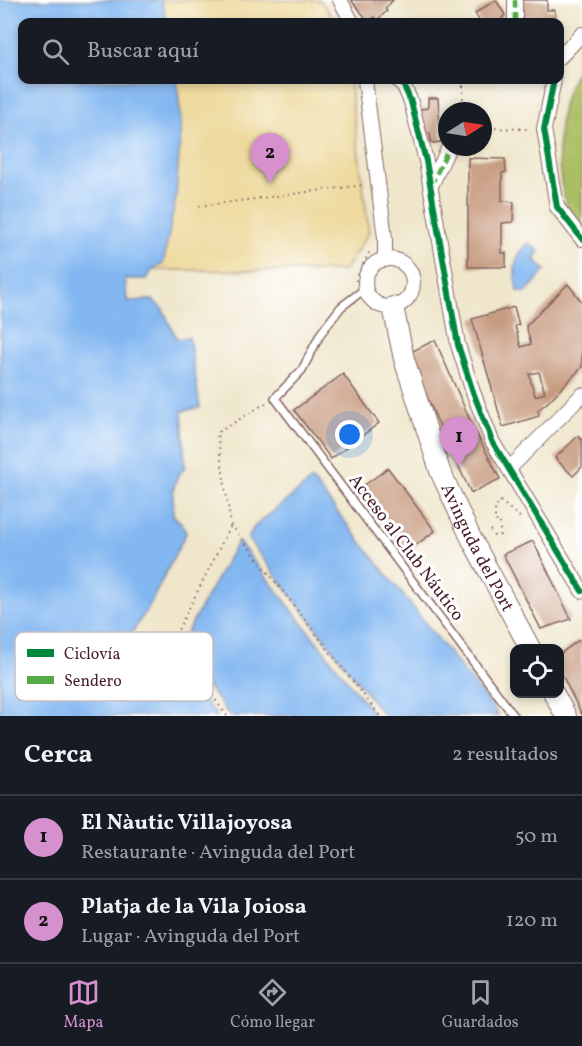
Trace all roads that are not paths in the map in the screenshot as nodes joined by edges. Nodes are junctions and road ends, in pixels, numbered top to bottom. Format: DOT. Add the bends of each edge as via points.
graph roads {
  1 [pos="339,0"];
  2 [pos="515,0"];
  3 [pos="350,18"];
  4 [pos="514,18"];
  5 [pos="582,34"];
  6 [pos="564,53"];
  7 [pos="366,84"];
  8 [pos="402,84"];
  9 [pos="553,84"];
  10 [pos="445,156"];
  11 [pos="431,186"];
  12 [pos="582,239"];
  13 [pos="385,260"];
  14 [pos="360,288"];
  15 [pos="393,307"];
  16 [pos="582,395"];
  17 [pos="510,468"];
  18 [pos="582,591"];
  19 [pos="528,644"];
  20 [pos="557,698"];
  21 [pos="514,716"];
  22 [pos="566,716"];
  1 -- 3 [label="street"];
  2 -- 4 [label="street"];
  5 -- 6 [label="street"];
  7 -- 13 [label="street"];
  8 -- 11 [label="street" via="411,102"];
  9 -- 12 [label="street" via="544,129 557,207"];
  10 -- 11 [label="street"];
  11 -- 17 [label="street" via="458,345 492,441"];
  13 -- 14 [label="street" via="372,267"];
  13 -- 15 [label="street" via="405,266 412,279 410,293"];
  14 -- 15 [label="street" via="379,305"];
  14 -- 21 [label="lane, Acceso al Club Náutico" via="321,333 302,370 274,398"];
  15 -- 19 [label="street, Avinguda del Port" via="404,359 440,471"];
  16 -- 17 [label="street"];
  17 -- 18 [label="street"];
  20 -- 22 [label="street"];
}
